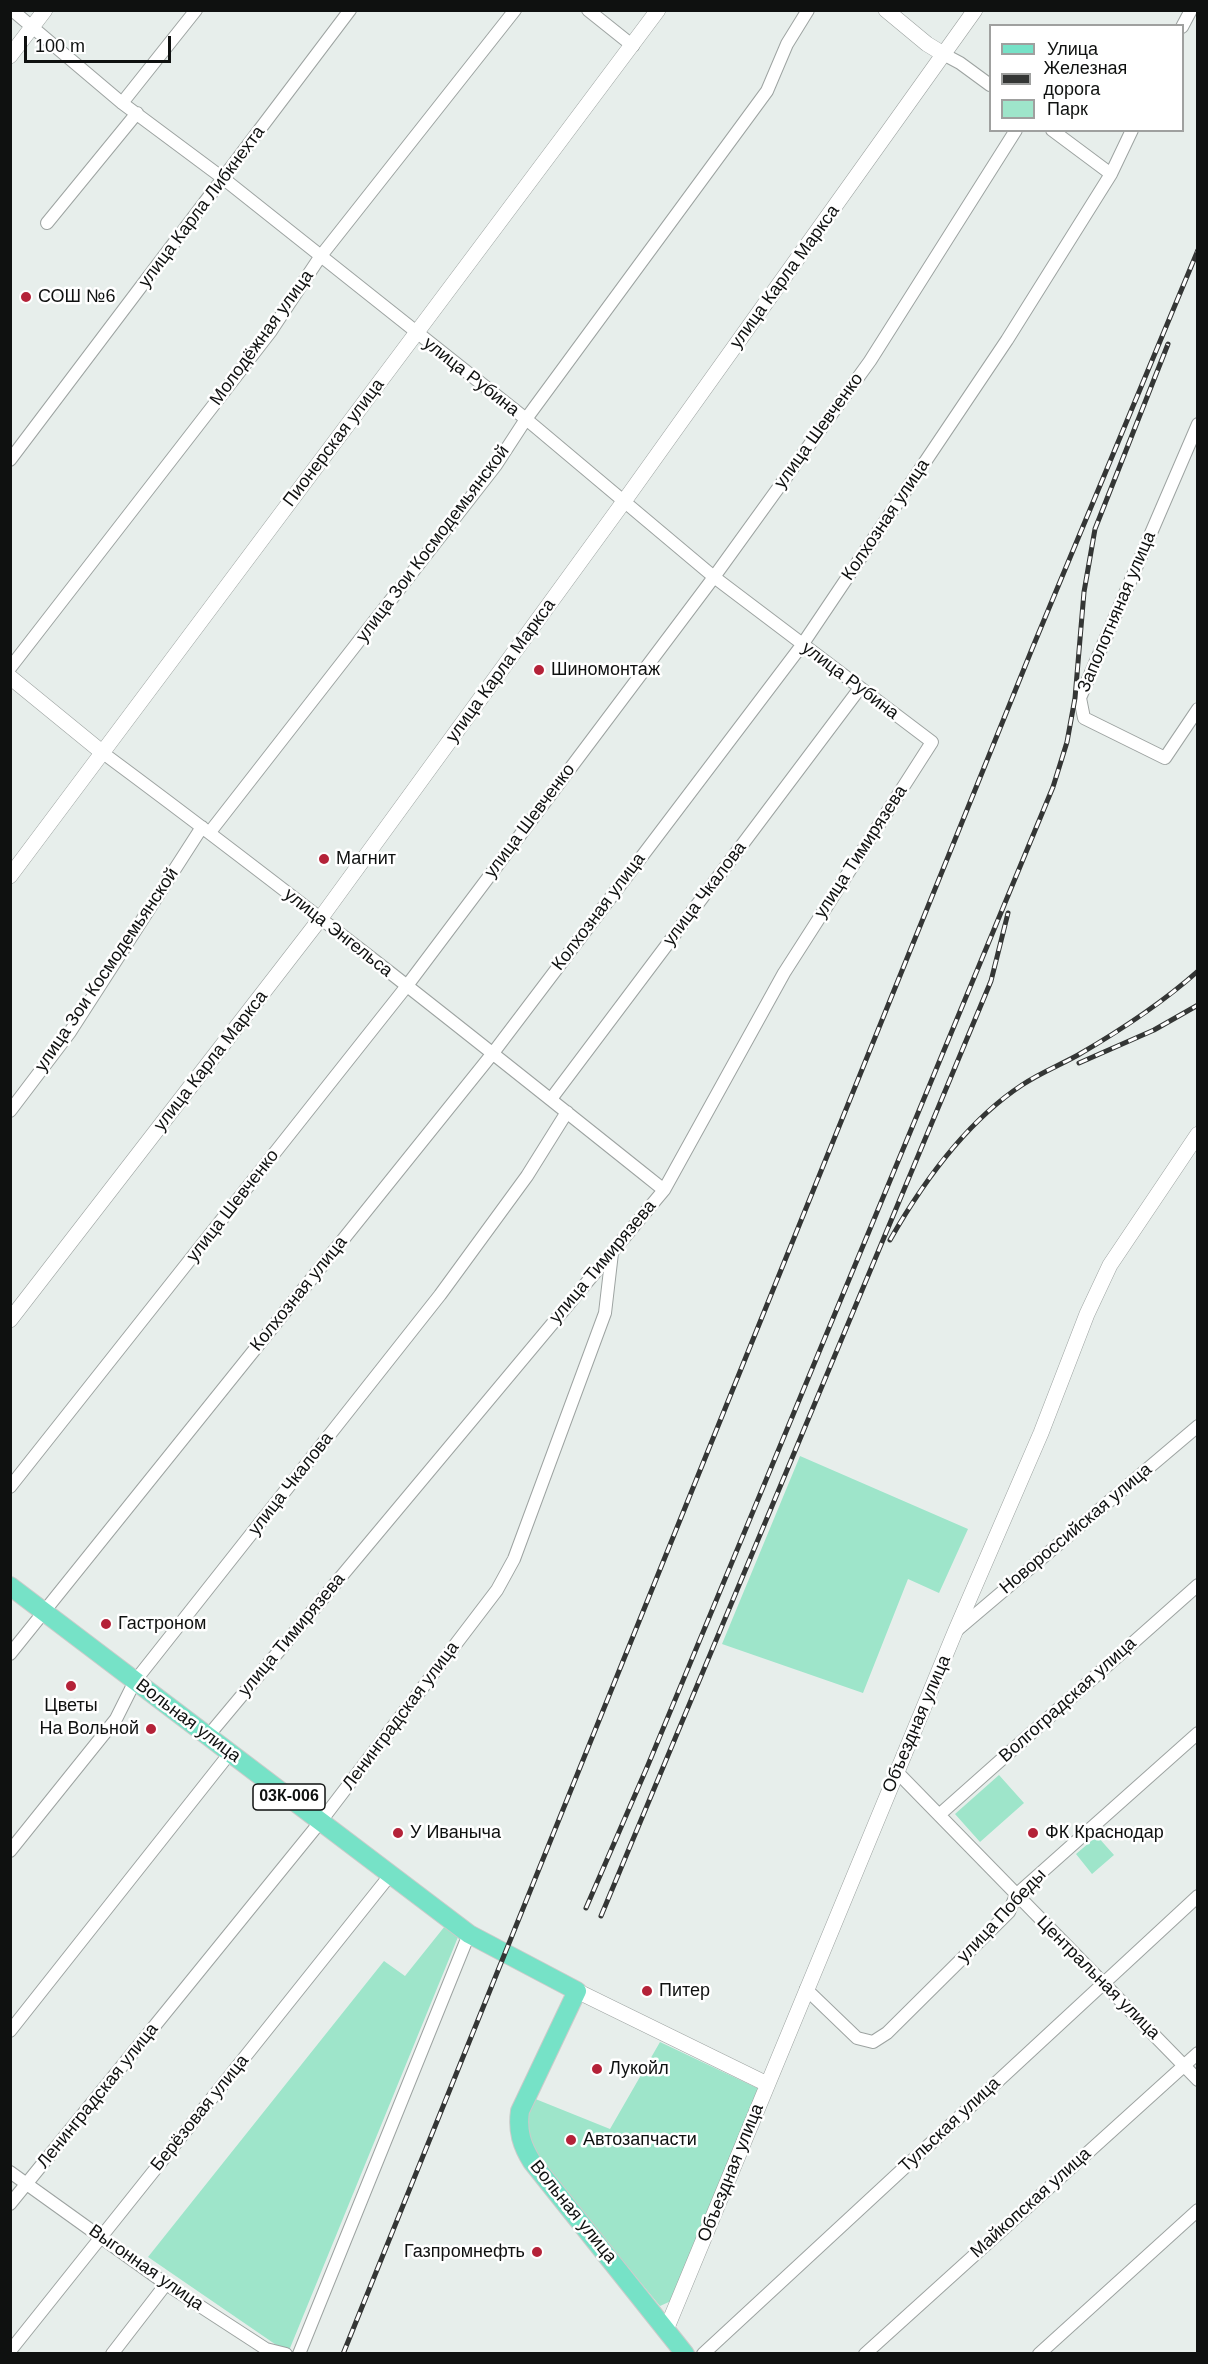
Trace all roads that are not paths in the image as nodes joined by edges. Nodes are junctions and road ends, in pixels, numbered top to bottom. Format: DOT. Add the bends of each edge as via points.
graph roads {
  1 [pos="12,10"];
  2 [pos="45,10"];
  3 [pos="195,10"];
  4 [pos="350,10"];
  5 [pos="515,10"];
  6 [pos="588,10"];
  7 [pos="658,10"];
  8 [pos="808,10"];
  9 [pos="886,10"];
  10 [pos="975,10"];
  11 [pos="1191,10"];
  12 [pos="1184,24"];
  13 [pos="31,28"];
  14 [pos="633,46"];
  15 [pos="945,55"];
  16 [pos="10,56"];
  17 [pos="989,84"];
  18 [pos="122,103"];
  19 [pos="137,113"];
  20 [pos="1015,132"];
  21 [pos="1055,132"];
  22 [pos="1131,132"];
  23 [pos="1111,174"];
  24 [pos="224,179"];
  25 [pos="47,223"];
  26 [pos="320,257"];
  27 [pos="416,333"];
  28 [pos="526,419"];
  29 [pos="1197,424"];
  30 [pos="10,460"];
  31 [pos="625,501"];
  32 [pos="714,577"];
  33 [pos="802,645"];
  34 [pos="10,668"];
  35 [pos="10,677"];
  36 [pos="860,688"];
  37 [pos="1197,709"];
  38 [pos="932,742"];
  39 [pos="103,753"];
  40 [pos="206,830"];
  41 [pos="10,876"];
  42 [pos="320,919"];
  43 [pos="406,987"];
  44 [pos="493,1053"];
  45 [pos="551,1099"];
  46 [pos="10,1111"];
  47 [pos="567,1112"];
  48 [pos="1197,1134"];
  49 [pos="664,1190"];
  50 [pos="612,1252"];
  51 [pos="10,1320"];
  52 [pos="1197,1426"];
  53 [pos="10,1487"];
  54 [pos="1197,1585"];
  55 [pos="10,1586"];
  56 [pos="45,1611"];
  57 [pos="955,1632"];
  58 [pos="10,1654"];
  59 [pos="135,1681"];
  60 [pos="1197,1733"];
  61 [pos="208,1736"];
  62 [pos="230,1753"];
  63 [pos="897,1772"];
  64 [pos="939,1815"];
  65 [pos="321,1821"];
  66 [pos="10,1851"];
  67 [pos="391,1874"];
  68 [pos="1016,1895"];
  69 [pos="1197,1896"];
  70 [pos="470,1934"];
  71 [pos="1103,1982"];
  72 [pos="806,1989"];
  73 [pos="577,1991"];
  74 [pos="10,2031"];
  75 [pos="1197,2053"];
  76 [pos="1184,2066"];
  77 [pos="1197,2080"];
  78 [pos="767,2084"];
  79 [pos="10,2172"];
  80 [pos="26,2183"];
  81 [pos="10,2204"];
  82 [pos="1197,2210"];
  83 [pos="100,2237"];
  84 [pos="166,2284"];
  85 [pos="666,2330"];
  86 [pos="10,2351"];
  87 [pos="112,2354"];
  88 [pos="286,2354"];
  89 [pos="299,2354"];
  90 [pos="685,2354"];
  91 [pos="703,2354"];
  92 [pos="865,2354"];
  93 [pos="1039,2354"];
  1 -- 13 [label="street, улица Рубина"];
  2 -- 13 [label="street"];
  3 -- 18 [label="street"];
  4 -- 24 [label="street, улица Карла Либкнехта"];
  5 -- 26 [label="street, Молодёжная улица"];
  6 -- 14 [label="street"];
  7 -- 14 [label="street, Пионерская улица"];
  8 -- 28 [label="street, улица Зои Космодемьянской" via="766,91"];
  9 -- 15 [label="street"];
  10 -- 15 [label="street, улица Карла Маркса"];
  11 -- 12 [label="street"];
  13 -- 16 [label="street"];
  13 -- 18 [label="street, улица Рубина"];
  14 -- 27 [label="street, Пионерская улица"];
  15 -- 17 [label="street"];
  15 -- 31 [label="street, улица Карла Маркса"];
  18 -- 19 [label="street, улица Рубина"];
  19 -- 24 [label="street, улица Рубина"];
  19 -- 25 [label="street"];
  20 -- 32 [label="street, улица Шевченко" via="870,360"];
  21 -- 23 [label="street"];
  22 -- 23 [label="street, Колхозная улица"];
  23 -- 33 [label="street, Колхозная улица" via="1007,340"];
  24 -- 26 [label="street, улица Рубина"];
  24 -- 30 [label="street, улица Карла Либкнехта"];
  26 -- 27 [label="street, улица Рубина"];
  26 -- 34 [label="street, Молодёжная улица" via="271,331"];
  27 -- 28 [label="street, улица Рубина"];
  27 -- 39 [label="street, Пионерская улица"];
  28 -- 31 [label="street, улица Рубина"];
  28 -- 40 [label="street, улица Зои Космодемьянской" via="496,465"];
  29 -- 37 [label="street, Заполотняная улица" via="1080,698 1083,718 1165,758"];
  31 -- 32 [label="street, улица Рубина"];
  31 -- 42 [label="street, улица Карла Маркса"];
  32 -- 33 [label="street, улица Рубина"];
  32 -- 43 [label="street, улица Шевченко"];
  33 -- 36 [label="street, улица Рубина"];
  33 -- 44 [label="street, Колхозная улица"];
  35 -- 39 [label="street, улица Энгельса"];
  36 -- 38 [label="street, улица Рубина"];
  36 -- 45 [label="street, улица Чкалова"];
  38 -- 49 [label="street, улица Тимирязева" via="784,973"];
  39 -- 40 [label="street, улица Энгельса"];
  39 -- 41 [label="street, Пионерская улица"];
  40 -- 42 [label="street, улица Энгельса"];
  40 -- 46 [label="street, улица Зои Космодемьянской" via="70,1032"];
  42 -- 43 [label="street, улица Энгельса"];
  42 -- 51 [label="street, улица Карла Маркса"];
  43 -- 44 [label="street, улица Энгельса"];
  43 -- 53 [label="street, улица Шевченко"];
  44 -- 45 [label="street, улица Энгельса"];
  44 -- 56 [label="street, Колхозная улица"];
  45 -- 47 [label="street, улица Энгельса"];
  47 -- 49 [label="street, улица Энгельса"];
  47 -- 59 [label="street, улица Чкалова" via="527,1176 440,1296"];
  48 -- 57 [label="street, Объездная улица" via="1110,1265"];
  49 -- 50 [label="street, улица Тимирязева"];
  50 -- 61 [label="street, улица Тимирязева"];
  50 -- 65 [label="street, Ленинградская улица" via="605,1313 514,1559 497,1590"];
  52 -- 57 [label="street, Новороссийская улица"];
  54 -- 64 [label="street, Волгоградская улица"];
  55 -- 56 [label="main road, Вольная улица / 03К-006"];
  56 -- 58 [label="street, Колхозная улица"];
  56 -- 59 [label="main road, Вольная улица / 03К-006"];
  57 -- 63 [label="street, Объездная улица"];
  59 -- 61 [label="main road, Вольная улица / 03К-006"];
  59 -- 66 [label="street, улица Чкалова" via="116,1719"];
  60 -- 68 [label="street, улица Победы"];
  61 -- 62 [label="main road, Вольная улица / 03К-006"];
  62 -- 65 [label="main road, Вольная улица / 03К-006"];
  62 -- 74 [label="street"];
  63 -- 64 [label="street, Центральная улица"];
  63 -- 72 [label="street, Объездная улица"];
  64 -- 68 [label="street, Центральная улица"];
  65 -- 67 [label="main road, Вольная улица / 03К-006"];
  65 -- 80 [label="street, Ленинградская улица"];
  67 -- 70 [label="main road, Вольная улица / 03К-006"];
  67 -- 83 [label="street, Берёзовая улица"];
  68 -- 71 [label="street, Центральная улица"];
  68 -- 72 [label="street, улица Победы" via="1009,1912 887,2033 873,2042 857,2038"];
  69 -- 71 [label="street, Тульская улица"];
  70 -- 73 [label="main road, Вольная улица / 03К-006"];
  70 -- 89 [label="street"];
  71 -- 76 [label="street, Центральная улица"];
  71 -- 91 [label="street, Тульская улица"];
  72 -- 78 [label="street, Объездная улица"];
  73 -- 78 [label="street, Вольная улица"];
  73 -- 85 [label="main road, Вольная улица" via="520,2111 520,2135 532,2162"];
  75 -- 76 [label="street, Майкопская улица"];
  76 -- 77 [label="street, Центральная улица"];
  76 -- 92 [label="street, Майкопская улица"];
  78 -- 85 [label="street, Объездная улица"];
  79 -- 80 [label="street, Выгонная улица"];
  80 -- 81 [label="street, Ленинградская улица"];
  80 -- 83 [label="street, Выгонная улица"];
  82 -- 93 [label="street"];
  83 -- 84 [label="street, Выгонная улица"];
  83 -- 86 [label="street, Берёзовая улица"];
  84 -- 87 [label="street"];
  84 -- 88 [label="street, Выгонная улица" via="266,2349"];
  85 -- 90 [label="main road, Вольная улица"];
}
